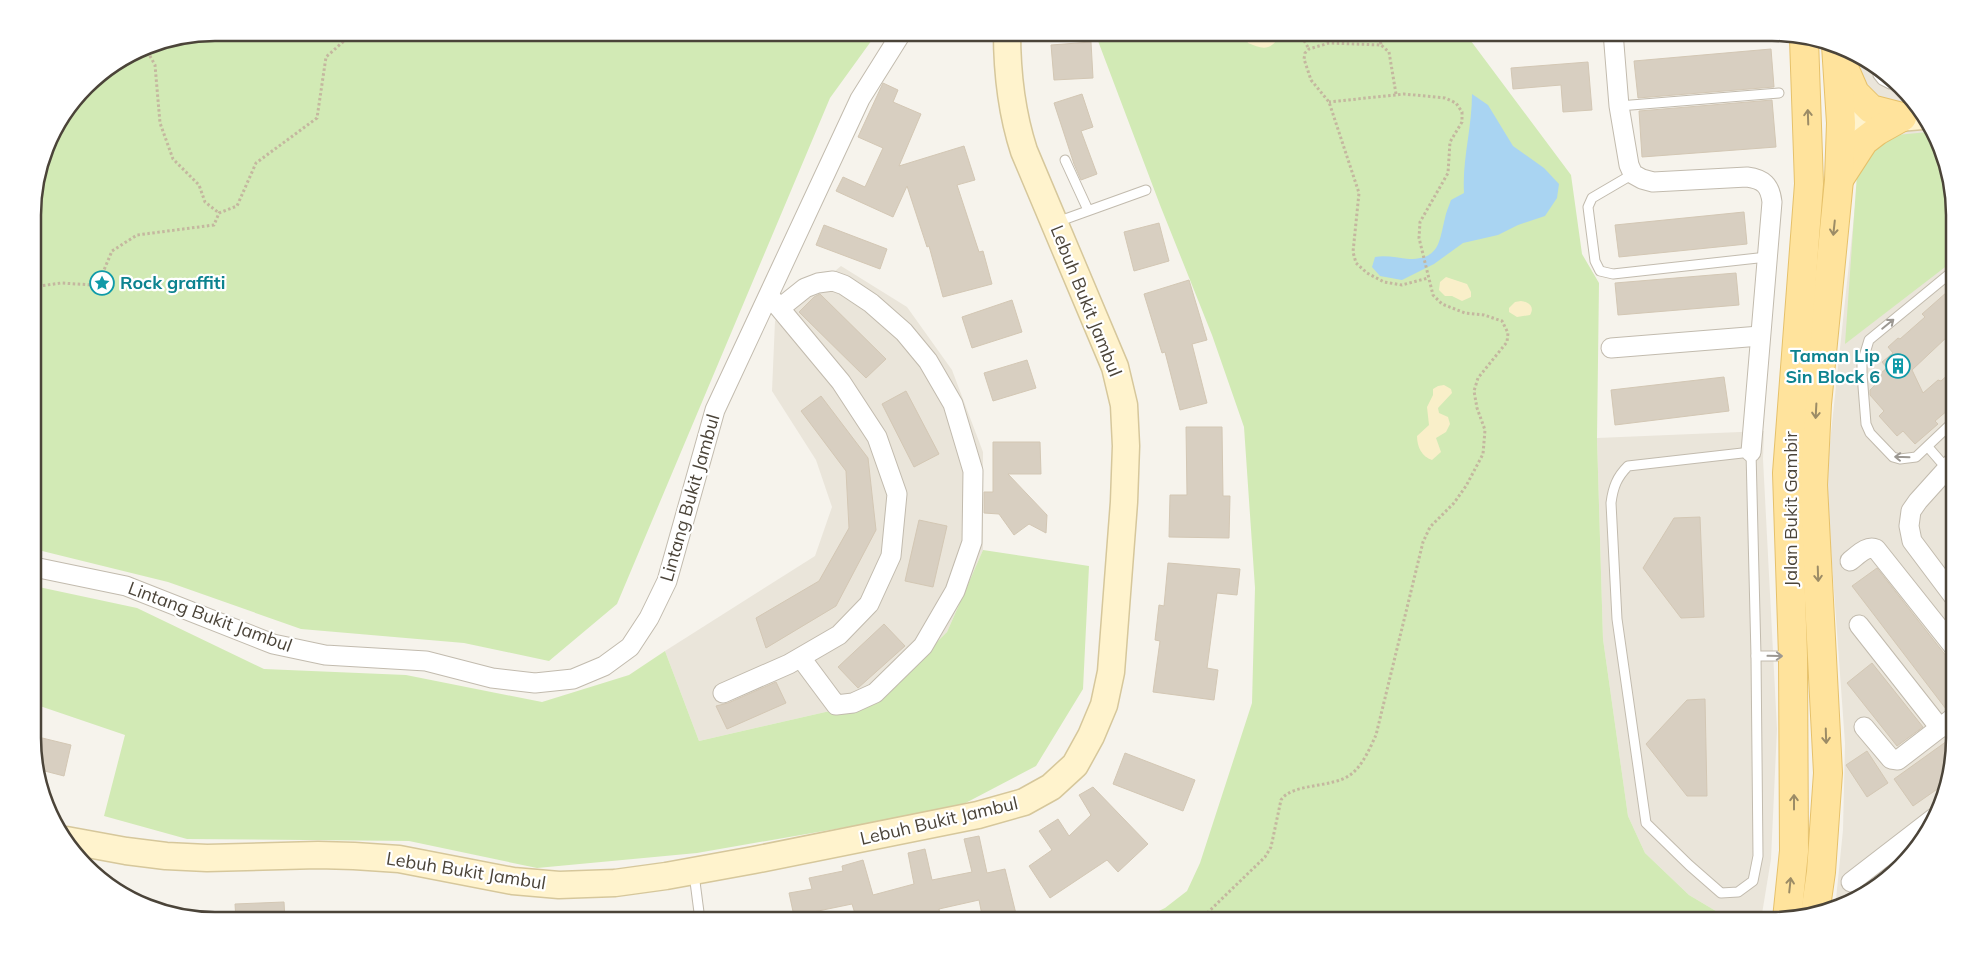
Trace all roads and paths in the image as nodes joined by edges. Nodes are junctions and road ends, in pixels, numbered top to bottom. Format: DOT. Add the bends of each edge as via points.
graph roads {
  1 [pos="1007,41"];
  2 [pos="1304,41"];
  3 [pos="1381,41"];
  4 [pos="1613,41"];
  5 [pos="343,42"];
  6 [pos="896,42"];
  7 [pos="1381,45"];
  8 [pos="1804,45"];
  9 [pos="1309,49"];
  10 [pos="149,54"];
  11 [pos="1836,54"];
  12 [pos="1839,56"];
  13 [pos="1806,67"];
  14 [pos="1779,93"];
  15 [pos="1396,94"];
  16 [pos="1329,102"];
  17 [pos="1619,106"];
  18 [pos="1912,116"];
  19 [pos="1841,123"];
  20 [pos="1065,160"];
  21 [pos="1634,174"];
  22 [pos="1839,180"];
  23 [pos="1809,184"];
  24 [pos="1146,190"];
  25 [pos="1088,210"];
  26 [pos="219,213"];
  27 [pos="1054,222"];
  28 [pos="1767,257"];
  29 [pos="1946,276"];
  30 [pos="1428,278"];
  31 [pos="42,286"];
  32 [pos="774,302"];
  33 [pos="1760,336"];
  34 [pos="1611,348"];
  35 [pos="1946,429"];
  36 [pos="1928,447"];
  37 [pos="1751,452"];
  38 [pos="1946,463"];
  39 [pos="1946,474"];
  40 [pos="1850,561"];
  41 [pos="41,568"];
  42 [pos="1946,586"];
  43 [pos="1859,625"];
  44 [pos="1946,637"];
  45 [pos="1756,656"];
  46 [pos="1794,656"];
  47 [pos="801,658"];
  48 [pos="723,693"];
  49 [pos="1946,721"];
  50 [pos="1946,723"];
  51 [pos="1864,727"];
  52 [pos="76,842"];
  53 [pos="1905,850"];
  54 [pos="694,872"];
  55 [pos="1851,882"];
  56 [pos="1815,906"];
  57 [pos="1209,911"];
  58 [pos="1788,911"];
  59 [pos="699,912"];
  1 -- 27 [label="main road, Lebuh Bukit Jambul" via="1015,123"];
  2 -- 9 [label="path"];
  3 -- 7 [label="path"];
  4 -- 17 [label="street"];
  5 -- 26 [label="path" via="326,57 317,118 256,162 237,206"];
  6 -- 32 [label="street, Lintang Bukit Jambul" via="860,99"];
  7 -- 9 [label="path" via="1329,43"];
  7 -- 15 [label="path" via="1389,52"];
  8 -- 13 [label="main road, Jalan Bukit Gambir"];
  9 -- 16 [label="path" via="1304,59 1310,80"];
  10 -- 26 [label="path" via="155,65 160,123 173,159 199,185 205,202"];
  11 -- 19 [label="main road, Jalan Bukit Gambir"];
  12 -- 18 [label="main road" via="1855,93 1871,108"];
  13 -- 19 [label="main road" via="1820,95"];
  23 -- 13 [label="main road, Jalan Bukit Gambir, one-way"];
  14 -- 17 [label="lane"];
  15 -- 16 [label="path"];
  15 -- 30 [label="path" via="1445,98 1456,102 1462,112 1462,122 1450,142 1448,173 1420,222 1418,238"];
  16 -- 30 [label="path" via="1359,193 1353,252 1356,263 1384,282 1402,285"];
  17 -- 21 [label="street" via="1629,165"];
  18 -- 19 [label="main road"];
  18 -- 22 [label="main road" via="1877,131 1864,141"];
  19 -- 22 [label="main road, Jalan Bukit Gambir"];
  19 -- 23 [label="main road" via="1829,138"];
  20 -- 25 [label="lane"];
  21 -- 28 [label="street" via="1653,182 1757,178 1771,192"];
  21 -- 28 [label="lane" via="1592,198 1588,207 1595,261 1600,270 1612,274"];
  22 -- 56 [label="main road, Jalan Bukit Gambir, one-way" via="1817,404 1813,485 1828,774"];
  23 -- 46 [label="main road, Jalan Bukit Gambir" via="1787,473"];
  24 -- 25 [label="lane"];
  25 -- 27 [label="lane"];
  26 -- 31 [label="path" via="214,225 136,234 112,251 101,277 93,285"];
  27 -- 54 [label="main road, Lebuh Bukit Jambul" via="1115,367 1124,405 1126,446 1111,672 1104,705 1075,765 1051,787 1024,802 978,815"];
  28 -- 33 [label="street"];
  36 -- 29 [label="lane, one-way" via="1916,457 1900,459 1893,457 1870,432 1866,424 1862,363 1866,347 1875,334"];
  30 -- 57 [label="path" via="1433,295 1442,304 1502,321 1508,333 1507,342 1478,378 1474,391 1486,430 1483,454 1466,486 1430,528 1423,542 1376,735 1367,754 1352,774 1343,779 1284,795 1271,847 1265,858"];
  32 -- 41 [label="street, Lintang Bukit Jambul" via="715,410 667,581 649,618 630,647 604,666 573,679 535,683 492,678 426,661 325,655 273,644 126,586"];
  32 -- 47 [label="street" via="842,382 877,437 897,494 891,556 869,604 839,635"];
  32 -- 47 [label="street" via="818,282 833,281 871,303 904,332 928,361 953,404 973,471 972,542 955,591 923,646 875,693 836,705"];
  33 -- 34 [label="street"];
  33 -- 37 [label="street"];
  35 -- 36 [label="lane"];
  36 -- 38 [label="lane"];
  37 -- 45 [label="lane"];
  37 -- 45 [label="lane" via="1628,466 1613,488 1611,503 1617,619 1646,823 1721,893 1738,892 1753,882 1758,856"];
  39 -- 42 [label="street" via="1918,501 1911,511 1908,526 1912,541"];
  40 -- 44 [label="street" via="1868,548 1876,549"];
  43 -- 49 [label="street"];
  45 -- 46 [label="lane, one-way"];
  58 -- 46 [label="main road, Jalan Bukit Gambir, one-way" via="1794,851"];
  47 -- 48 [label="street"];
  50 -- 51 [label="street" via="1898,760 1891,759"];
  52 -- 54 [label="main road, Lebuh Bukit Jambul" via="166,856 318,855 399,859 513,881 559,885 615,883"];
  53 -- 55 [label="street"];
  54 -- 59 [label="lane"];
}
